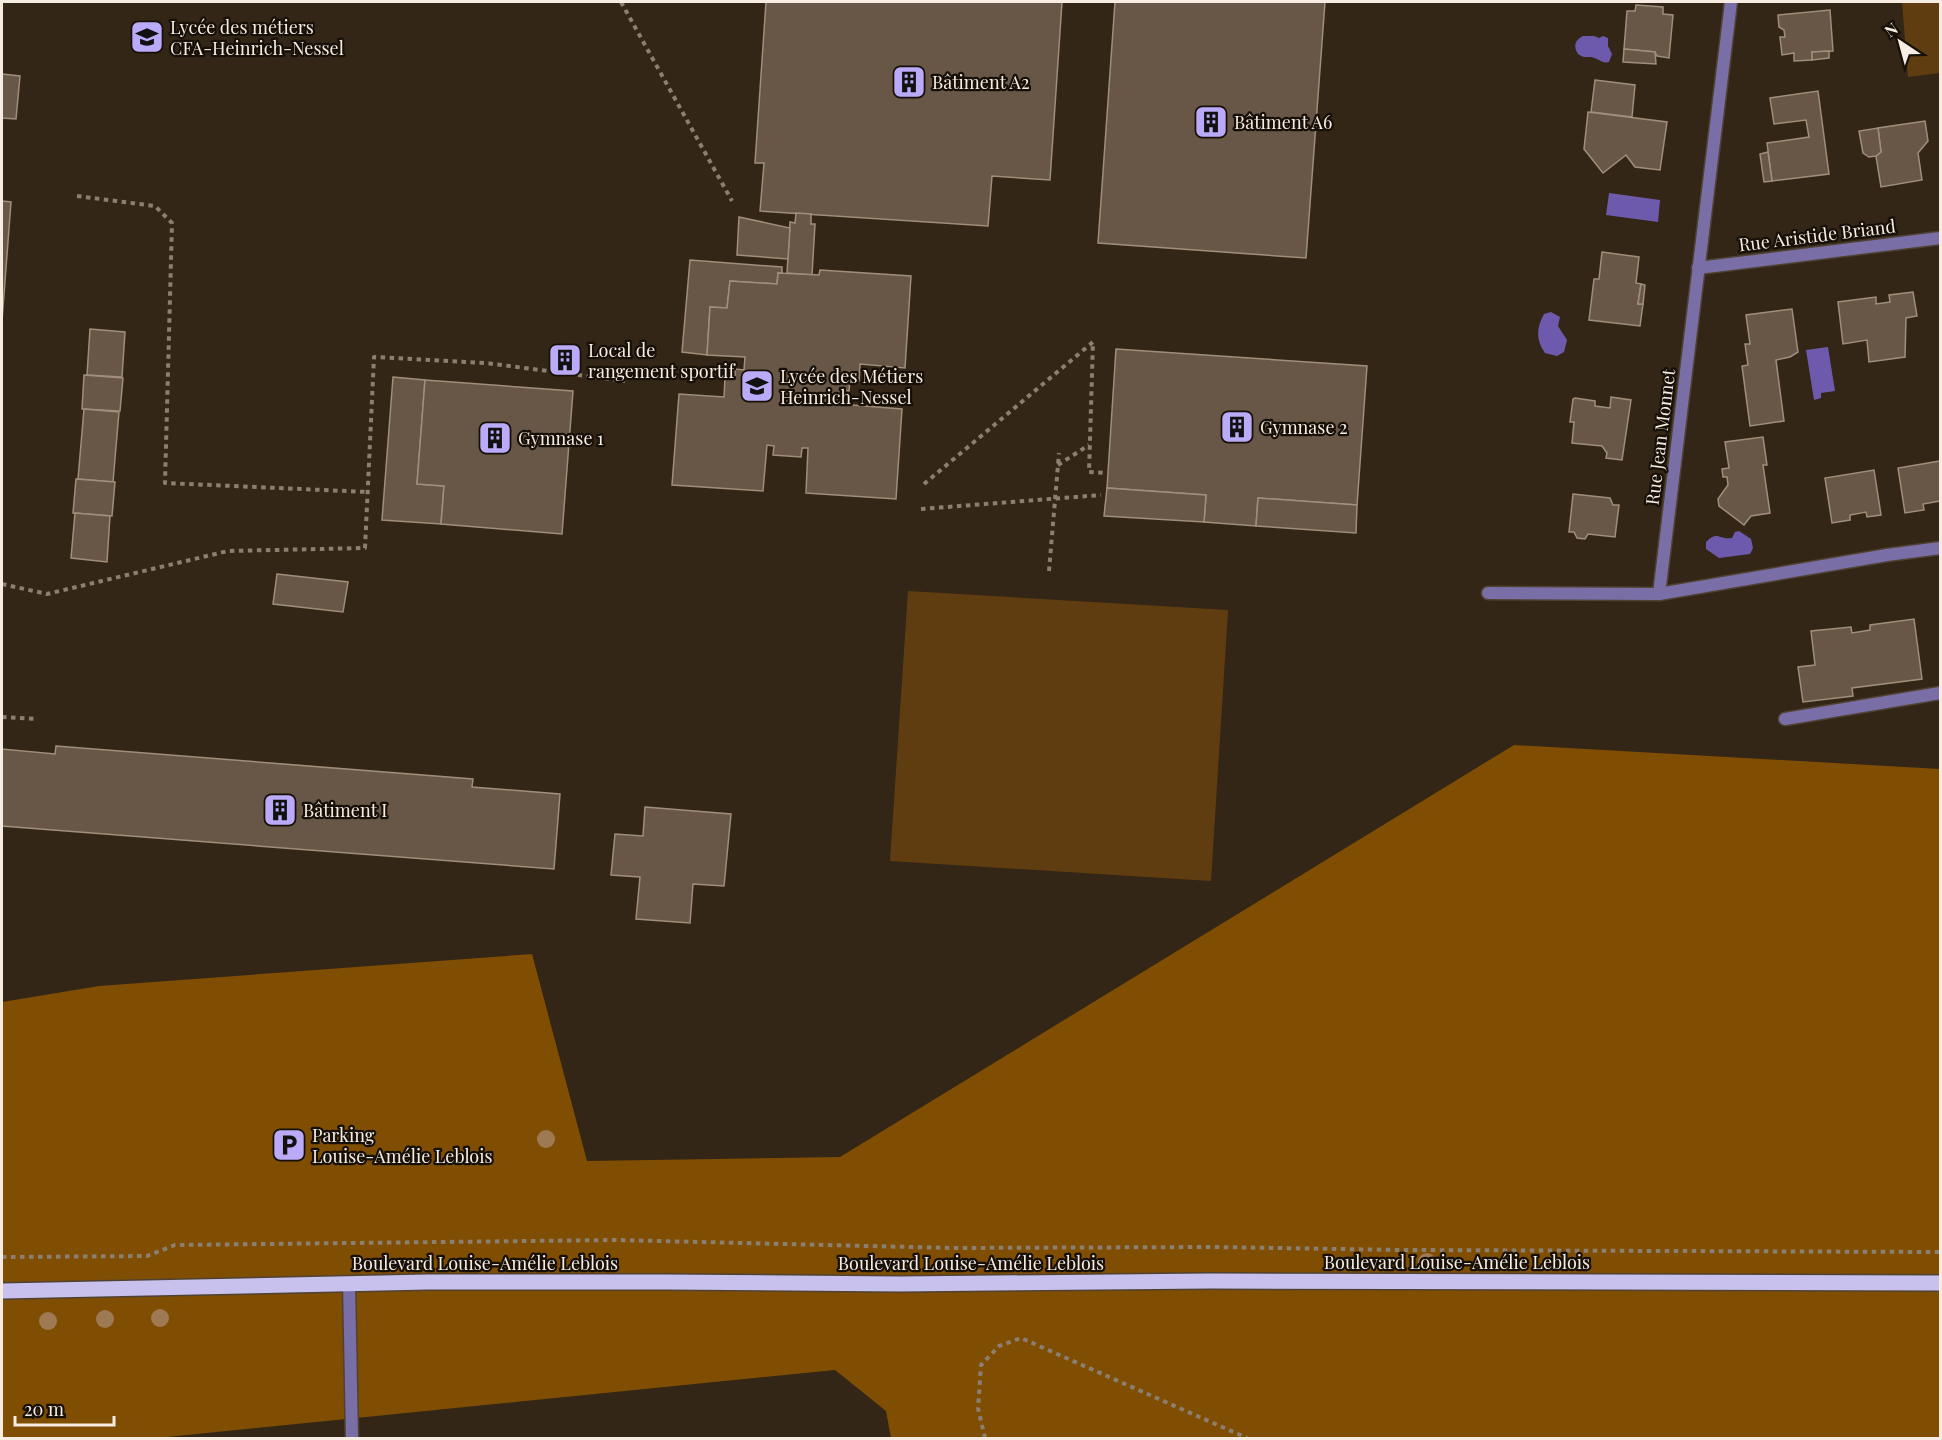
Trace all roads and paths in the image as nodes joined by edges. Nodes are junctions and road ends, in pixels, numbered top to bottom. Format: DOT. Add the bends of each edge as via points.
graph roads {
  1 [pos="621,2"];
  2 [pos="1731,2"];
  3 [pos="77,196"];
  4 [pos="732,201"];
  5 [pos="1941,238"];
  6 [pos="1698,268"];
  7 [pos="625,381"];
  8 [pos="1090,444"];
  9 [pos="1059,453"];
  10 [pos="1058,465"];
  11 [pos="1105,473"];
  12 [pos="924,484"];
  13 [pos="368,492"];
  14 [pos="1101,495"];
  15 [pos="1056,499"];
  16 [pos="921,509"];
  17 [pos="1941,548"];
  18 [pos="1049,571"];
  19 [pos="2,584"];
  20 [pos="1488,593"];
  21 [pos="1659,594"];
  22 [pos="1941,693"];
  23 [pos="2,717"];
  24 [pos="38,719"];
  25 [pos="1785,719"];
  26 [pos="1941,1252"];
  27 [pos="2,1257"];
  28 [pos="350,1283"];
  29 [pos="1941,1283"];
  30 [pos="2,1291"];
  31 [pos="352,1438"];
  32 [pos="985,1438"];
  33 [pos="1247,1438"];
  1 -- 4 [label="path"];
  2 -- 6 [label="street, Rue Jean Monnet"];
  3 -- 13 [label="path" via="155,206 172,223 165,483"];
  5 -- 6 [label="street, Rue Aristide Briand"];
  6 -- 21 [label="street, Rue Jean Monnet"];
  7 -- 13 [label="path" via="486,363 375,357"];
  8 -- 10 [label="path"];
  8 -- 11 [label="path" via="1089,472"];
  8 -- 12 [label="path" via="1092,342"];
  9 -- 10 [label="path"];
  10 -- 15 [label="path"];
  13 -- 19 [label="path" via="364,548 228,551 47,594"];
  14 -- 15 [label="path"];
  15 -- 16 [label="path"];
  15 -- 18 [label="path"];
  17 -- 21 [label="street"];
  20 -- 21 [label="street"];
  22 -- 25 [label="street"];
  23 -- 24 [label="path"];
  26 -- 27 [label="path" via="942,1248 617,1240 175,1245 147,1256"];
  28 -- 29 [label="main road, Boulevard Louise-Amélie Leblois"];
  28 -- 30 [label="main road, Boulevard Louise-Amélie Leblois"];
  28 -- 31 [label="street"];
  32 -- 33 [label="path" via="978,1408 981,1365 999,1346 1021,1338"];
}
